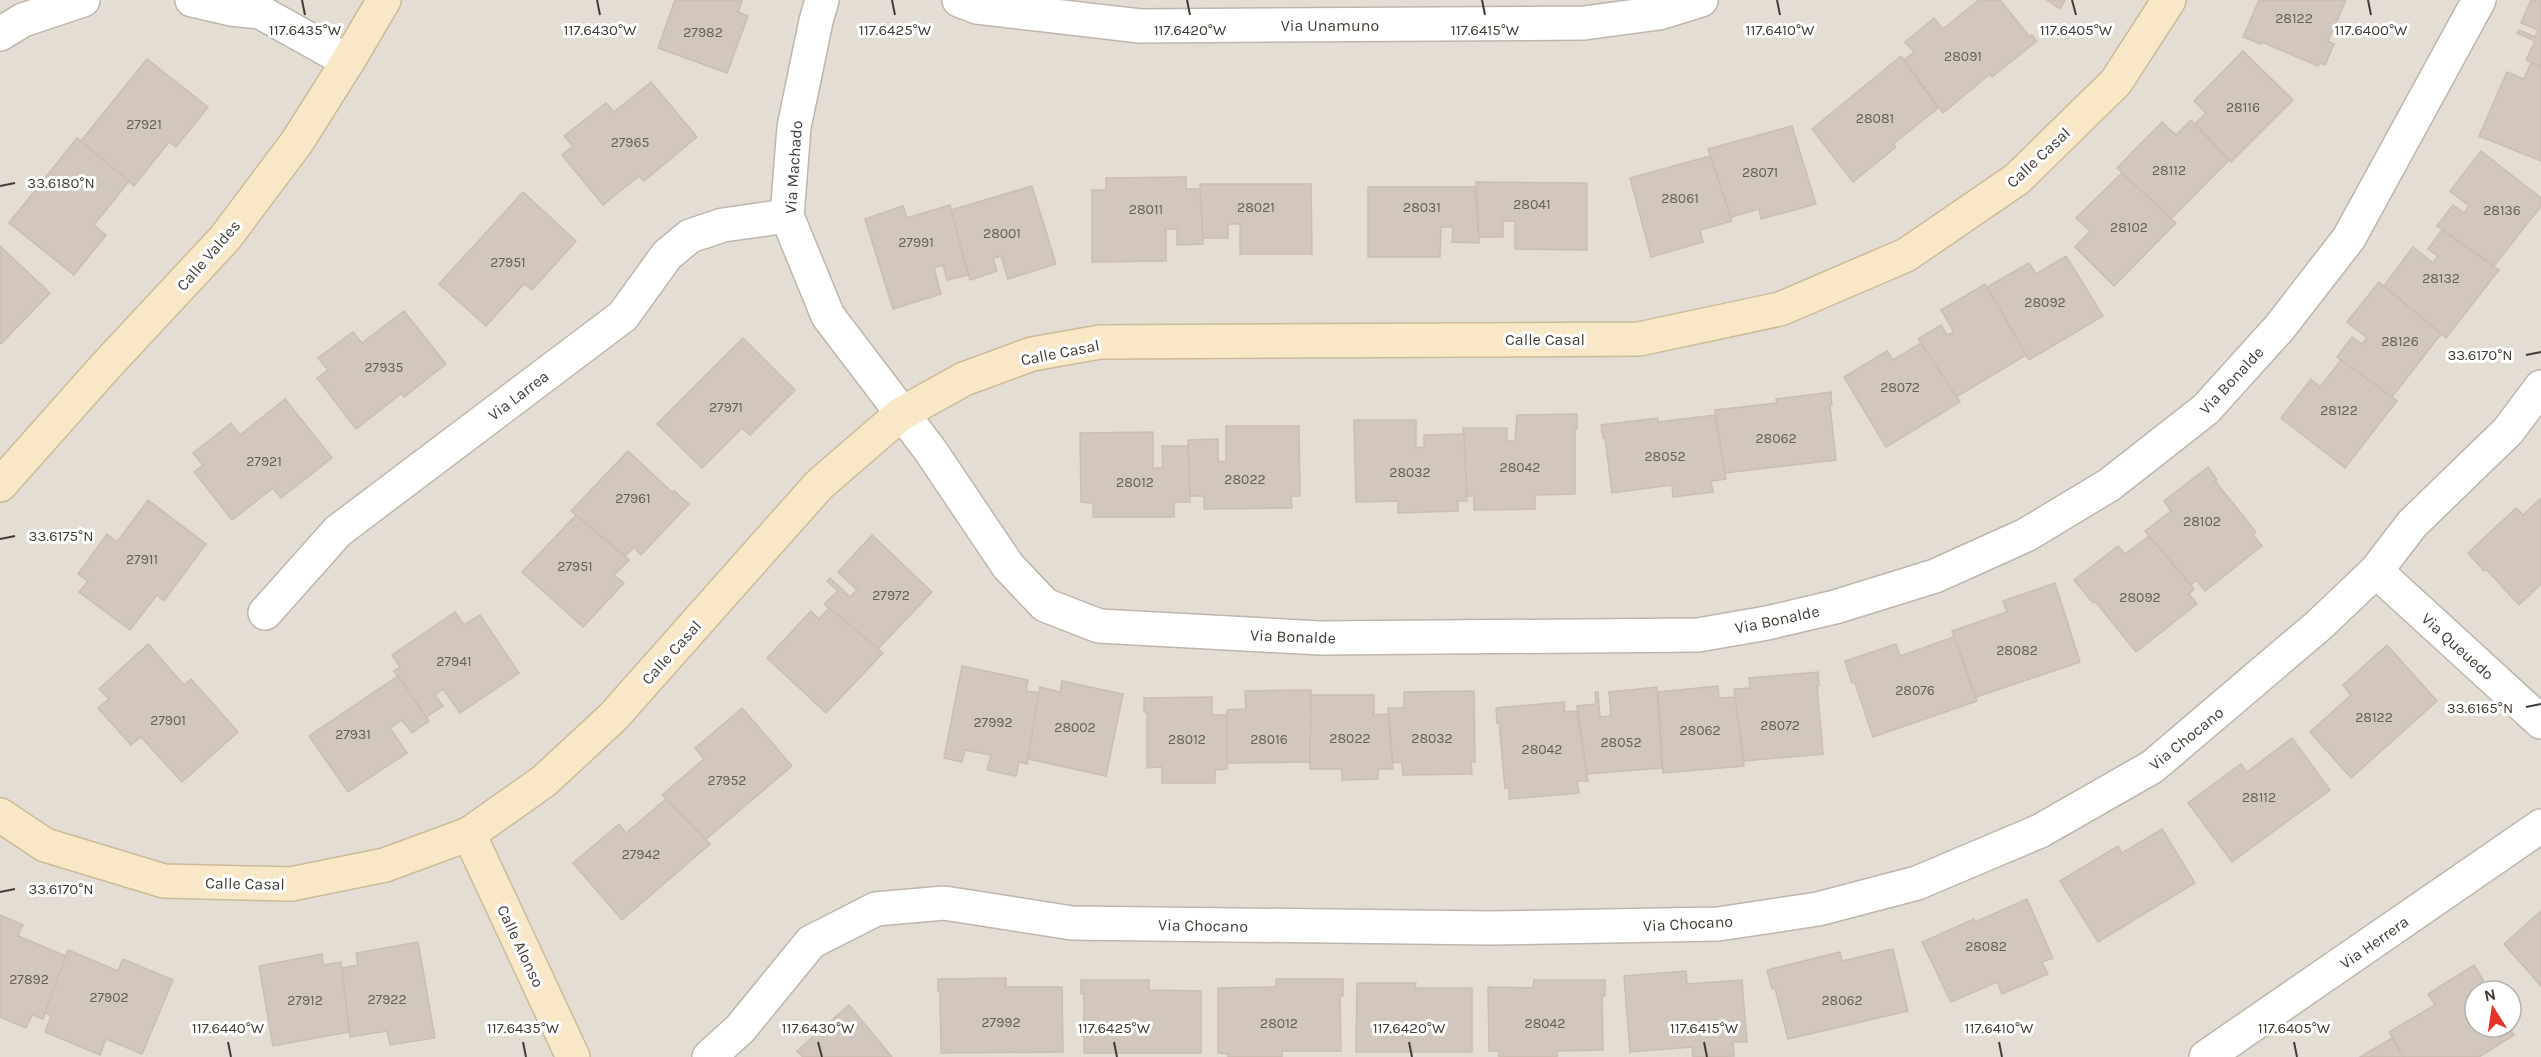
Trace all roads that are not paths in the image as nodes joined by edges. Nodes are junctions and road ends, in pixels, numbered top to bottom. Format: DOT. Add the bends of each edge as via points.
graph roads {
  1 [pos="84,0"];
  2 [pos="192,0"];
  3 [pos="384,0"];
  4 [pos="822,0"];
  5 [pos="959,0"];
  6 [pos="1701,0"];
  7 [pos="2169,0"];
  8 [pos="2479,0"];
  9 [pos="0,34"];
  10 [pos="348,61"];
  11 [pos="787,216"];
  12 [pos="2541,387"];
  13 [pos="901,414"];
  14 [pos="0,485"];
  15 [pos="2376,571"];
  16 [pos="265,613"];
  17 [pos="2541,722"];
  18 [pos="0,815"];
  19 [pos="2541,826"];
  20 [pos="469,834"];
  21 [pos="573,1057"];
  22 [pos="709,1057"];
  23 [pos="2206,1057"];
  1 -- 9 [label="street" via="23,20"];
  2 -- 10 [label="street" via="260,12"];
  3 -- 10 [label="street, Calle Valdes"];
  4 -- 11 [label="street, Via Machado" via="794,127"];
  5 -- 6 [label="street, Via Unamuno" via="977,7 1140,26 1584,23 1659,14"];
  7 -- 13 [label="street, Calle Casal" via="2116,82 2017,179 1906,255 1780,309 1639,339 1100,342 1032,354 964,379"];
  8 -- 13 [label="street, Via Bonalde" via="2349,238 2280,327 2206,409 2109,485 2026,535 1935,576 1835,607 1698,635 1320,638 1100,626 1045,605 1008,566"];
  10 -- 14 [label="street, Calle Valdes" via="297,142 225,238"];
  11 -- 13 [label="street, Via Machado" via="828,316"];
  11 -- 16 [label="street, Via Larrea" via="723,225 690,236 667,255 623,316 338,531"];
  12 -- 15 [label="street, Via Chocano" via="2508,431 2412,524"];
  13 -- 20 [label="street, Calle Casal" via="819,485 613,717 544,781"];
  15 -- 17 [label="street, Via Queuedo"];
  15 -- 22 [label="street, Via Chocano" via="2318,626 2152,767 2040,831 1917,883 1818,909 1718,924 1491,928 1072,923 944,903 876,909 811,942 740,1029"];
  18 -- 20 [label="street, Calle Casal" via="45,845 164,882 291,884 385,865"];
  19 -- 23 [label="street, Via Herrera"];
  20 -- 21 [label="street, Calle Alonso"];
}
